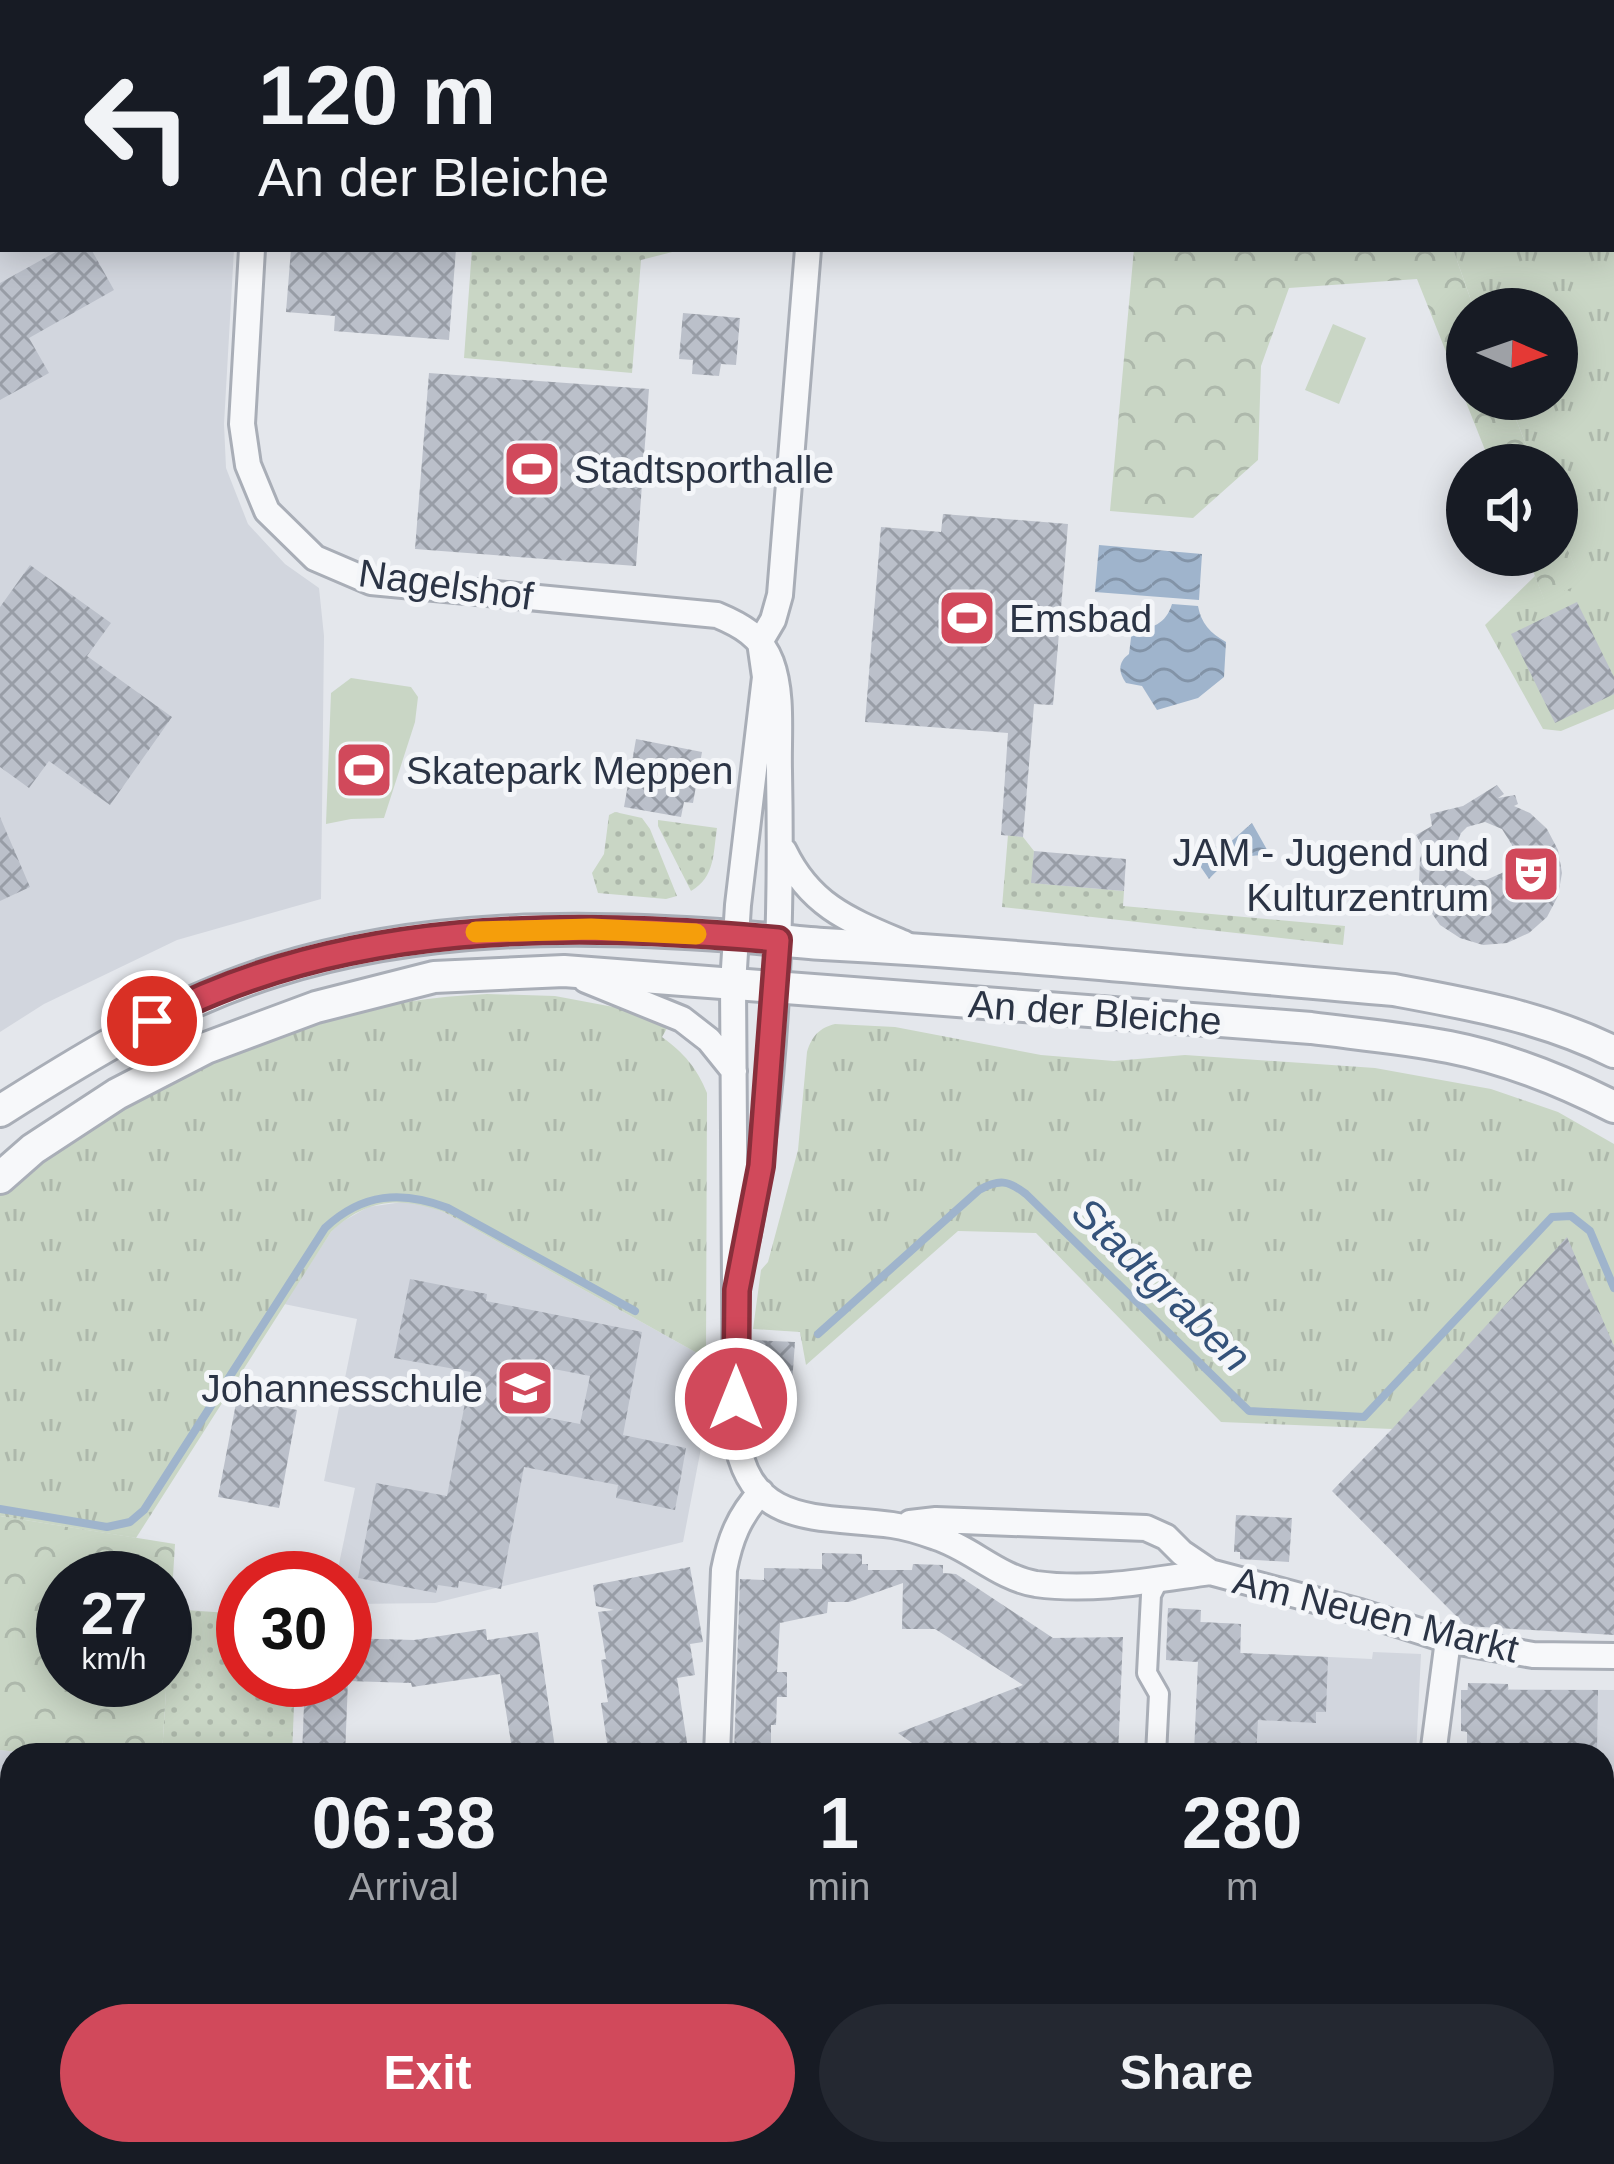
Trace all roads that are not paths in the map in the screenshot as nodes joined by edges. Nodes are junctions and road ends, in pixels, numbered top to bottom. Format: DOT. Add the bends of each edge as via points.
graph roads {
  1 [pos="252,252"];
  2 [pos="808,252"];
  3 [pos="760,642"];
  4 [pos="781,845"];
  5 [pos="735,936"];
  6 [pos="778,940"];
  7 [pos="918,949"];
  8 [pos="564,971"];
  9 [pos="733,984"];
  10 [pos="776,987"];
  11 [pos="1614,1052"];
  12 [pos="734,1071"];
  13 [pos="1614,1106"];
  14 [pos="0,1112"];
  15 [pos="0,1178"];
  16 [pos="737,1290"];
  17 [pos="760,1492"];
  18 [pos="896,1525"];
  19 [pos="1210,1572"];
  20 [pos="1159,1579"];
  21 [pos="1448,1640"];
  22 [pos="1614,1656"];
  23 [pos="717,1743"];
  24 [pos="1157,1743"];
  25 [pos="1435,1743"];
  1 -- 3 [label="street, Nagelshof" via="242,424 248,465 267,511 315,558 371,582 717,615"];
  2 -- 3 [label="street" via="780,595"];
  3 -- 4 [label="street" via="777,692"];
  3 -- 5 [label="street" via="765,677"];
  4 -- 6 [label="street"];
  4 -- 7 [label="street, An der Bleiche" via="815,897"];
  5 -- 6 [label="street, An der Bleiche"];
  5 -- 9 [label="street"];
  5 -- 14 [label="street, An der Bleiche" via="470,932 366,947 181,1005"];
  6 -- 7 [label="street, An der Bleiche"];
  6 -- 10 [label="street"];
  7 -- 11 [label="street, An der Bleiche" via="1394,990 1500,1010"];
  8 -- 9 [label="street, An der Bleiche"];
  8 -- 12 [label="street, An der Bleiche" via="682,1019"];
  8 -- 15 [label="street, An der Bleiche" via="434,977 316,1007 206,1048 117,1094"];
  9 -- 10 [label="street, An der Bleiche"];
  9 -- 12 [label="street"];
  10 -- 13 [label="street, An der Bleiche" via="1394,1038 1499,1060"];
  10 -- 16 [label="street" via="761,1166"];
  12 -- 16 [label="street"];
  16 -- 17 [label="street" via="736,1435 739,1460"];
  17 -- 18 [label="street, Am Neuen Markt" via="803,1517"];
  17 -- 23 [label="street" via="729,1540"];
  18 -- 19 [label="street, Am Neuen Markt" via="1146,1528"];
  18 -- 20 [label="street, Am Neuen Markt" via="1036,1584"];
  19 -- 20 [label="street, Am Neuen Markt"];
  19 -- 21 [label="street, Am Neuen Markt"];
  20 -- 24 [label="street" via="1147,1673 1159,1694"];
  21 -- 22 [label="street, Am Neuen Markt"];
  21 -- 25 [label="street"];
}
